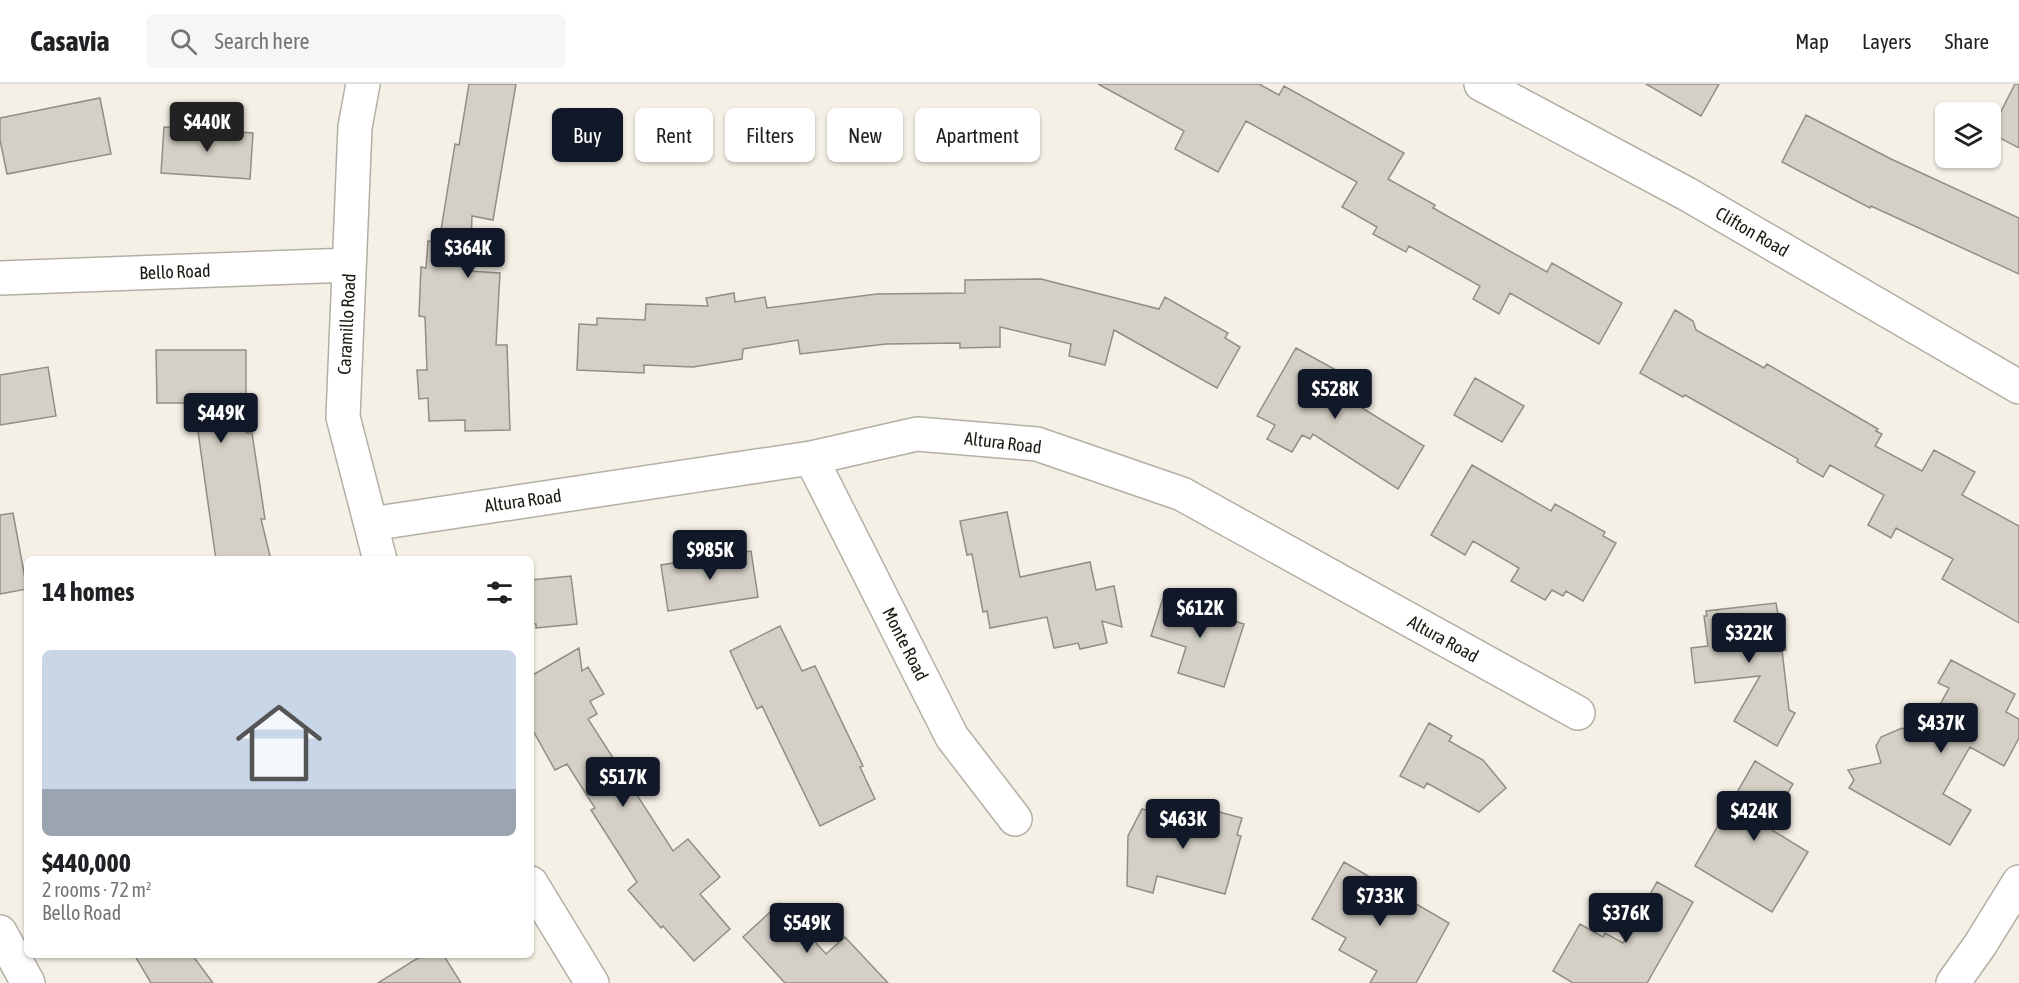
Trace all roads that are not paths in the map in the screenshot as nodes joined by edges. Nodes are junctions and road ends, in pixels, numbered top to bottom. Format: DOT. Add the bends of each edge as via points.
graph roads {
  1 [pos="363,84"];
  2 [pos="1481,84"];
  3 [pos="349,265"];
  4 [pos="0,278"];
  5 [pos="2019,387"];
  6 [pos="811,458"];
  7 [pos="371,524"];
  8 [pos="379,556"];
  9 [pos="1578,713"];
  10 [pos="1015,819"];
  11 [pos="2019,882"];
  12 [pos="534,888"];
  13 [pos="0,932"];
  14 [pos="28,983"];
  15 [pos="592,983"];
  16 [pos="1953,983"];
  1 -- 3 [label="street, Caramillo Road" via="355,127"];
  2 -- 5 [label="street, Clifton Road" via="1687,194"];
  3 -- 4 [label="street, Bello Road"];
  3 -- 7 [label="street, Caramillo Road" via="343,417"];
  6 -- 7 [label="street, Altura Road"];
  6 -- 9 [label="street, Altura Road" via="917,434 1037,444 1182,494"];
  6 -- 10 [label="street, Monte Road" via="952,737"];
  7 -- 8 [label="street, Caramillo Road"];
  11 -- 16 [label="street"];
  12 -- 15 [label="street"];
  13 -- 14 [label="street"];
}
